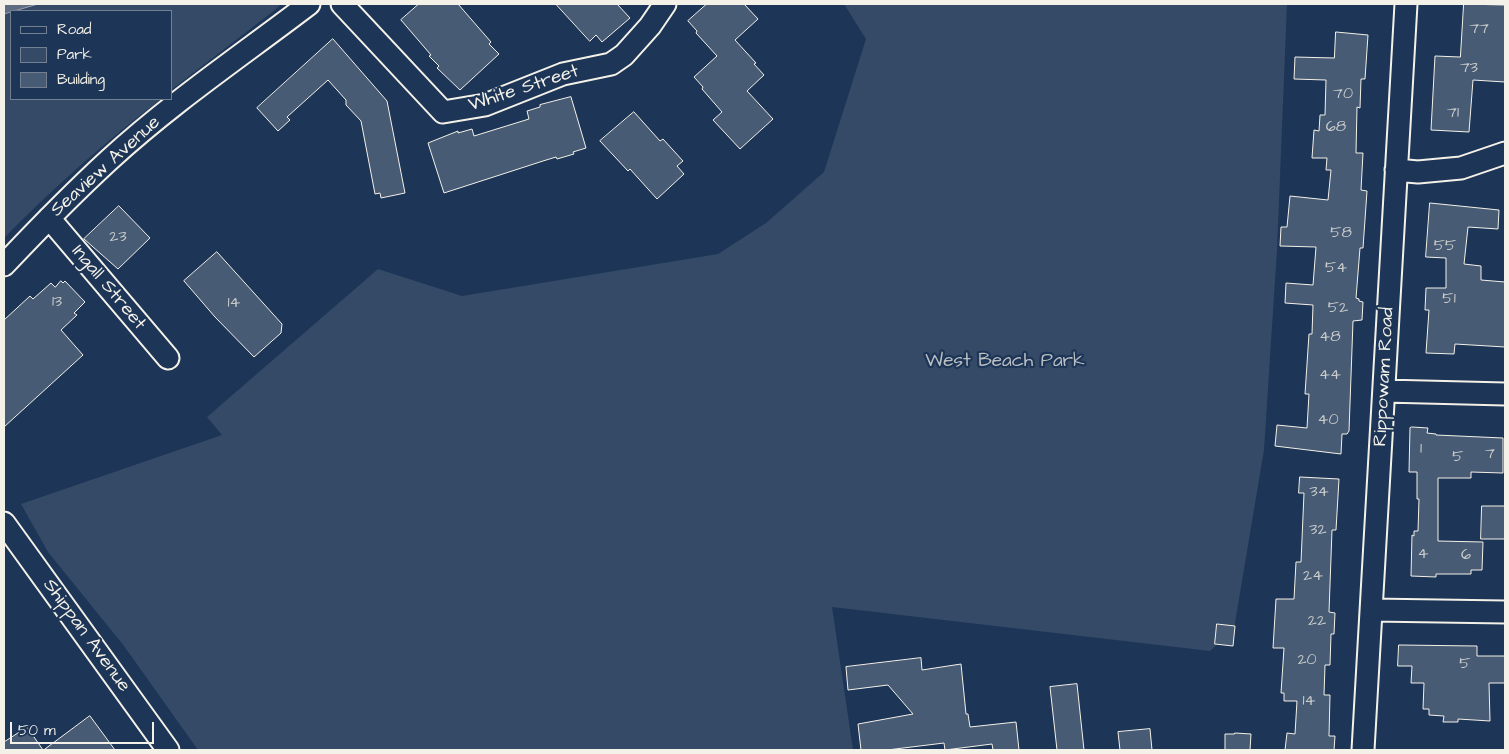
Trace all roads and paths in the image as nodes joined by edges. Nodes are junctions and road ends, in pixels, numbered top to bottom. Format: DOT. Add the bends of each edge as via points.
graph roads {
  1 [pos="309,4"];
  2 [pos="342,4"];
  3 [pos="665,4"];
  4 [pos="1406,4"];
  5 [pos="1505,153"];
  6 [pos="1396,170"];
  7 [pos="49,218"];
  8 [pos="4,265"];
  9 [pos="168,358"];
  10 [pos="1384,391"];
  11 [pos="1505,394"];
  12 [pos="4,523"];
  13 [pos="1372,610"];
  14 [pos="1505,612"];
  15 [pos="168,750"];
  16 [pos="1363,750"];
  1 -- 7 [label="street, Seaview Avenue" via="164,114"];
  2 -- 3 [label="street, White Street" via="443,112 485,105 563,74 612,64 650,26"];
  4 -- 6 [label="street, Rippowam Road"];
  5 -- 6 [label="street" via="1461,168 1418,172"];
  6 -- 10 [label="street, Rippowam Road"];
  7 -- 8 [label="street, Seaview Avenue"];
  7 -- 9 [label="street, Ingall Street"];
  10 -- 11 [label="street"];
  10 -- 13 [label="street, Rippowam Road"];
  12 -- 15 [label="street, Shippan Avenue"];
  13 -- 14 [label="street"];
  13 -- 16 [label="street, Rippowam Road"];
}
